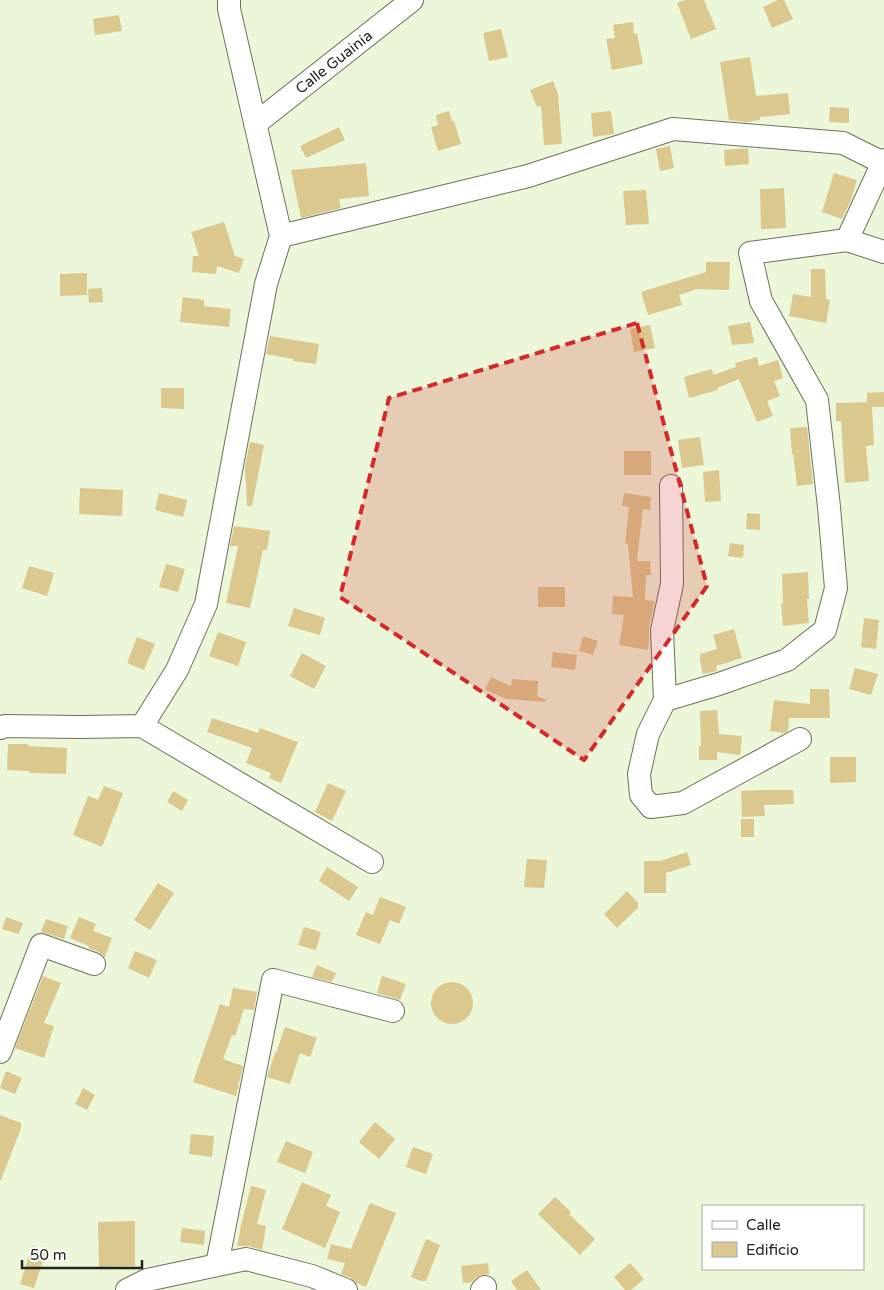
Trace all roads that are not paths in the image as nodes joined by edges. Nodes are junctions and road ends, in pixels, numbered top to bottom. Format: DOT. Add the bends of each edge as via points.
graph roads {
  1 [pos="229,0"];
  2 [pos="412,0"];
  3 [pos="255,124"];
  4 [pos="883,162"];
  5 [pos="281,236"];
  6 [pos="847,240"];
  7 [pos="884,252"];
  8 [pos="671,486"];
  9 [pos="665,700"];
  10 [pos="142,726"];
  11 [pos="0,728"];
  12 [pos="800,739"];
  13 [pos="372,862"];
  14 [pos="94,964"];
  15 [pos="393,1011"];
  16 [pos="0,1052"];
  17 [pos="217,1265"];
  18 [pos="127,1290"];
  19 [pos="346,1290"];
  1 -- 3 [label="street"];
  2 -- 3 [label="street, Calle Guainía"];
  3 -- 5 [label="street"];
  4 -- 5 [label="street" via="843,143 673,130 528,176"];
  4 -- 6 [label="street"];
  5 -- 10 [label="street" via="266,284 206,604 177,670"];
  6 -- 7 [label="street"];
  6 -- 9 [label="street" via="750,253 761,302 816,400 836,588 824,630 787,660"];
  8 -- 9 [label="street" via="672,584 662,630"];
  9 -- 12 [label="street" via="648,734 639,774 641,795 651,807 683,803"];
  10 -- 11 [label="street"];
  10 -- 13 [label="street"];
  14 -- 16 [label="street" via="41,945"];
  15 -- 17 [label="street" via="273,980"];
  17 -- 18 [label="street" via="148,1280"];
  17 -- 19 [label="street" via="246,1259 312,1276"];
}
